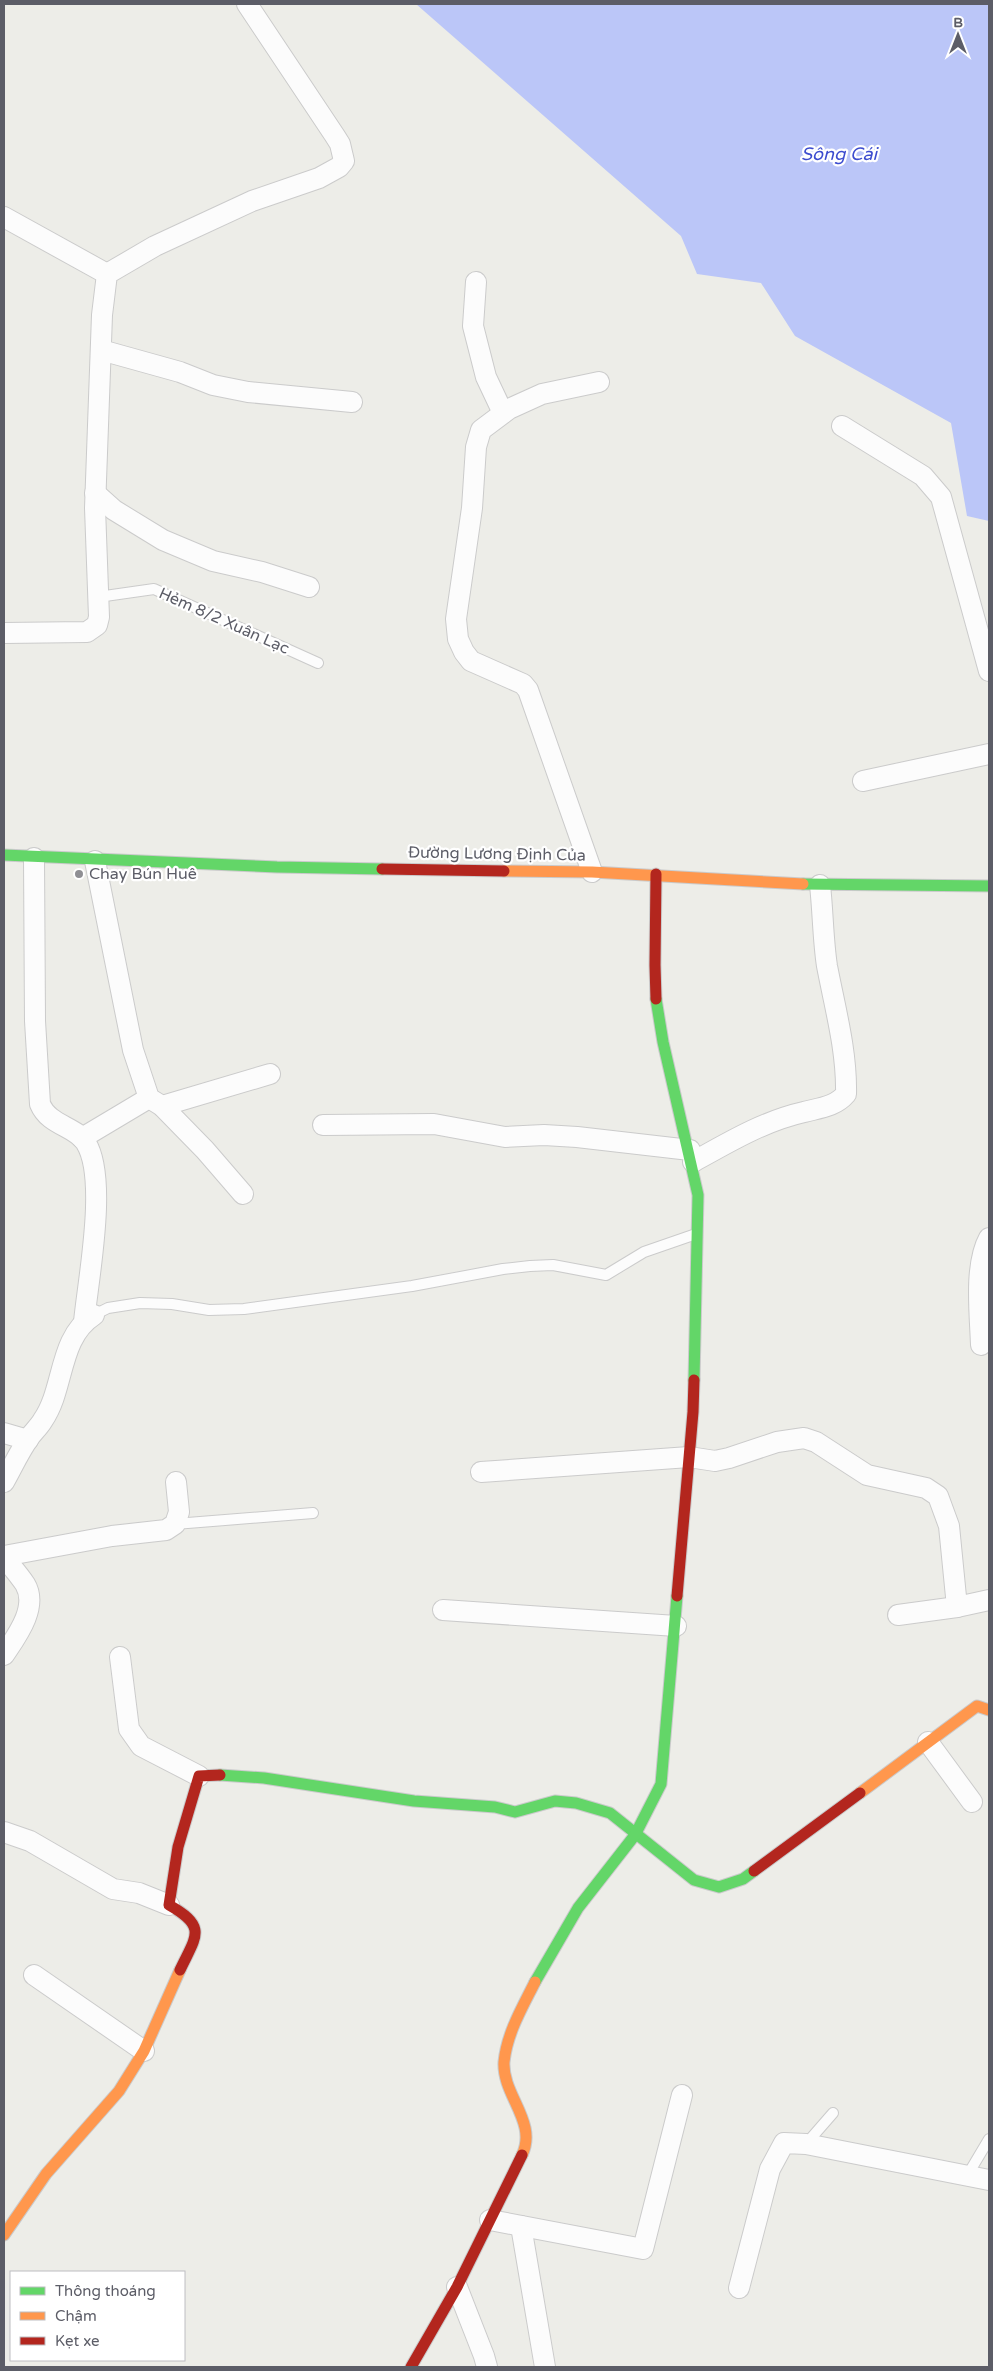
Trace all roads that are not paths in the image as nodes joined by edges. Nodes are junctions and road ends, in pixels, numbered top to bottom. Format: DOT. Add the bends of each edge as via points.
graph roads {
  1 [pos="247,4"];
  2 [pos="4,217"];
  3 [pos="107,274"];
  4 [pos="476,282"];
  5 [pos="101,350"];
  6 [pos="599,382"];
  7 [pos="352,402"];
  8 [pos="503,413"];
  9 [pos="842,426"];
  10 [pos="95,493"];
  11 [pos="310,587"];
  12 [pos="98,597"];
  13 [pos="4,633"];
  14 [pos="318,663"];
  15 [pos="989,671"];
  16 [pos="989,754"];
  17 [pos="863,781"];
  18 [pos="4,856"];
  19 [pos="34,858"];
  20 [pos="95,861"];
  21 [pos="592,872"];
  22 [pos="656,874"];
  23 [pos="820,885"];
  24 [pos="989,886"];
  25 [pos="270,1074"];
  26 [pos="156,1102"];
  27 [pos="323,1125"];
  28 [pos="82,1138"];
  29 [pos="692,1156"];
  30 [pos="242,1194"];
  31 [pos="697,1234"];
  32 [pos="989,1238"];
  33 [pos="90,1318"];
  34 [pos="981,1345"];
  35 [pos="4,1433"];
  36 [pos="28,1440"];
  37 [pos="689,1457"];
  38 [pos="481,1472"];
  39 [pos="4,1482"];
  40 [pos="176,1482"];
  41 [pos="313,1512"];
  42 [pos="175,1524"];
  43 [pos="4,1556"];
  44 [pos="989,1600"];
  45 [pos="957,1607"];
  46 [pos="443,1610"];
  47 [pos="898,1615"];
  48 [pos="676,1626"];
  49 [pos="4,1655"];
  50 [pos="120,1657"];
  51 [pos="989,1710"];
  52 [pos="928,1742"];
  53 [pos="199,1776"];
  54 [pos="972,1802"];
  55 [pos="4,1832"];
  56 [pos="635,1835"];
  57 [pos="169,1906"];
  58 [pos="34,1975"];
  59 [pos="144,2051"];
  60 [pos="682,2095"];
  61 [pos="833,2113"];
  62 [pos="989,2139"];
  63 [pos="806,2144"];
  64 [pos="967,2176"];
  65 [pos="989,2180"];
  66 [pos="490,2220"];
  67 [pos="520,2226"];
  68 [pos="4,2234"];
  69 [pos="457,2287"];
  70 [pos="739,2288"];
  71 [pos="411,2367"];
  72 [pos="486,2367"];
  73 [pos="544,2367"];
  1 -- 3 [label="street" via="340,144 344,161 319,178 244,205 155,246"];
  2 -- 3 [label="street"];
  3 -- 5 [label="street"];
  4 -- 8 [label="street" via="473,326 486,377"];
  5 -- 7 [label="street" via="180,372 213,385 248,392"];
  5 -- 10 [label="street"];
  6 -- 8 [label="street" via="542,394"];
  8 -- 21 [label="street" via="481,430 476,447 472,508 456,618 458,639 471,661 522,684 528,690"];
  9 -- 15 [label="street" via="922,476 942,497"];
  10 -- 11 [label="street" via="114,510 163,540 213,561"];
  10 -- 12 [label="street"];
  12 -- 13 [label="street" via="97,625 87,632"];
  12 -- 14 [label="lane, Hẻm 8/2 Xuân Lạc" via="154,588"];
  16 -- 17 [label="street"];
  18 -- 19 [label="street, Đường Lương Định Của"];
  19 -- 20 [label="street, Đường Lương Định Của"];
  19 -- 28 [label="street" via="35,1020 40,1104 50,1118"];
  20 -- 21 [label="street, Đường Lương Định Của"];
  20 -- 26 [label="street" via="133,1050"];
  21 -- 22 [label="street, Đường Lương Định Của"];
  22 -- 23 [label="street, Đường Lương Định Của"];
  22 -- 29 [label="street" via="654,971 658,1018"];
  23 -- 24 [label="street, Đường Lương Định Của"];
  23 -- 29 [label="street" via="827,964 840,1028 846,1094 840,1101 766,1124"];
  25 -- 26 [label="street"];
  26 -- 28 [label="street"];
  26 -- 30 [label="street" via="205,1150"];
  27 -- 29 [label="street" via="434,1124 505,1137 576,1137"];
  28 -- 33 [label="street" via="93,1162 97,1197"];
  29 -- 31 [label="street" via="698,1195"];
  31 -- 33 [label="lane" via="644,1252 606,1275 553,1265 503,1268 412,1286 244,1309 209,1310 140,1303 108,1308"];
  31 -- 37 [label="street"];
  32 -- 34 [label="street" via="984,1248 980,1282"];
  33 -- 36 [label="street" via="62,1366 55,1397 44,1420"];
  35 -- 36 [label="street"];
  36 -- 39 [label="street"];
  37 -- 38 [label="street"];
  37 -- 45 [label="street" via="722,1460 777,1442 804,1438 816,1442 867,1475 926,1488 938,1496 949,1526"];
  37 -- 48 [label="street"];
  40 -- 42 [label="street" via="179,1512"];
  41 -- 42 [label="lane"];
  42 -- 43 [label="street" via="166,1530 112,1536"];
  43 -- 49 [label="street" via="26,1586 29,1598 20,1629"];
  44 -- 45 [label="street"];
  45 -- 47 [label="street"];
  46 -- 48 [label="street"];
  48 -- 56 [label="street" via="661,1784"];
  50 -- 53 [label="street" via="129,1729 134,1739 141,1746"];
  51 -- 52 [label="street" via="977,1706"];
  52 -- 54 [label="street"];
  52 -- 56 [label="street" via="743,1879 719,1887 694,1880"];
  53 -- 56 [label="street" via="264,1778 414,1801 495,1807 515,1812 555,1801 576,1803 610,1813"];
  53 -- 57 [label="street" via="178,1848"];
  55 -- 57 [label="street" via="30,1841 113,1889 139,1893"];
  56 -- 66 [label="street" via="578,1908 510,2032 504,2064 512,2096 524,2118 526,2147"];
  57 -- 59 [label="street" via="192,1919 196,1924 196,1937"];
  58 -- 59 [label="street"];
  59 -- 68 [label="street" via="119,2092 46,2174"];
  60 -- 67 [label="street" via="643,2249"];
  61 -- 63 [label="lane"];
  62 -- 64 [label="lane"];
  63 -- 64 [label="street"];
  63 -- 70 [label="street" via="784,2143 770,2169"];
  64 -- 65 [label="street"];
  66 -- 67 [label="street"];
  66 -- 69 [label="street"];
  67 -- 73 [label="street"];
  69 -- 71 [label="street"];
  69 -- 72 [label="street"];
}
